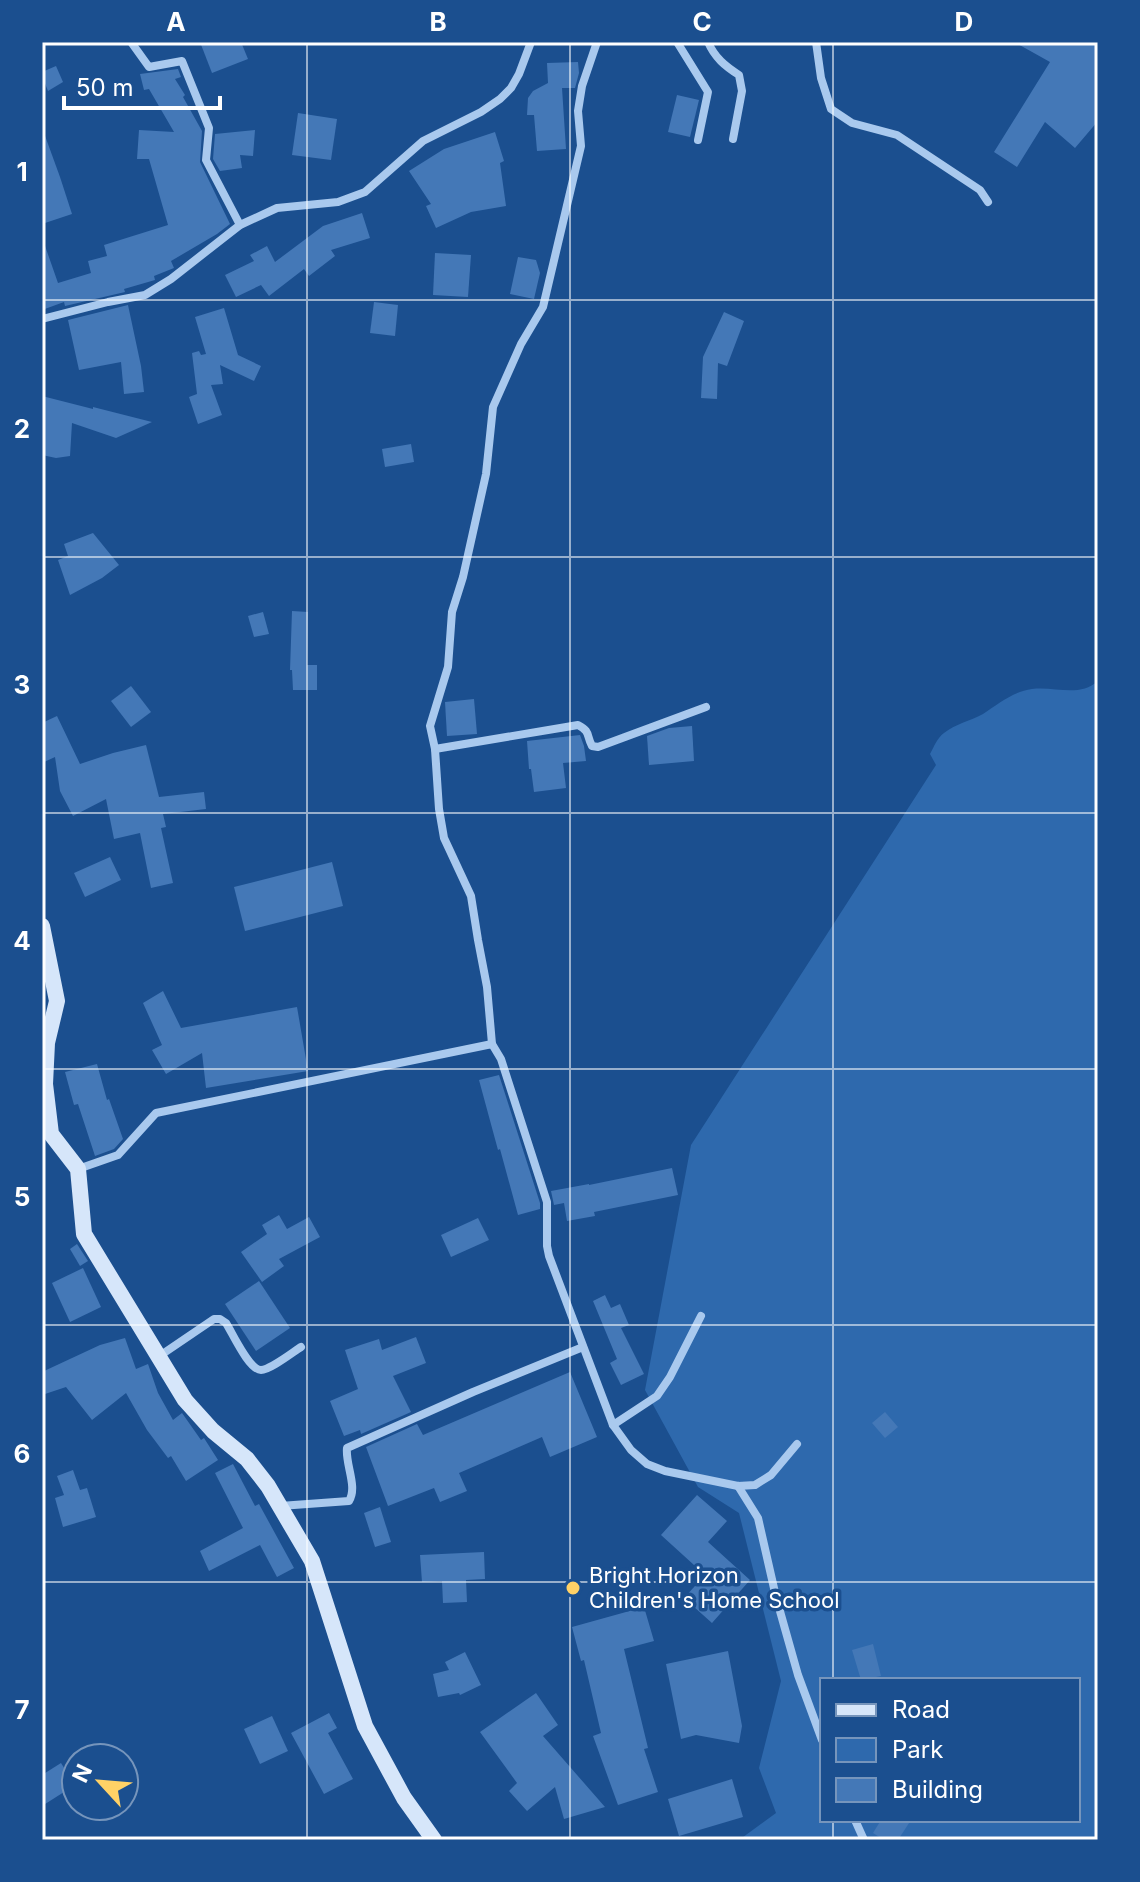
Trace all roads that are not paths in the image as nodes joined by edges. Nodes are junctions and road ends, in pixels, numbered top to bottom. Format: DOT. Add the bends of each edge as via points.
graph roads {
  1 [pos="131,42"];
  2 [pos="531,42"];
  3 [pos="597,42"];
  4 [pos="677,42"];
  5 [pos="708,42"];
  6 [pos="816,42"];
  7 [pos="733,139"];
  8 [pos="698,140"];
  9 [pos="988,202"];
  10 [pos="240,225"];
  11 [pos="42,319"];
  12 [pos="706,707"];
  13 [pos="435,749"];
  14 [pos="42,926"];
  15 [pos="492,1044"];
  16 [pos="45,1049"];
  17 [pos="78,1169"];
  18 [pos="701,1316"];
  19 [pos="301,1347"];
  20 [pos="583,1347"];
  21 [pos="158,1357"];
  22 [pos="613,1425"];
  23 [pos="797,1444"];
  24 [pos="738,1486"];
  25 [pos="279,1507"];
  26 [pos="820,1735"];
  27 [pos="434,1840"];
  1 -- 10 [label="street" via="149,67 182,61 209,128 206,160"];
  2 -- 10 [label="street" via="519,74 500,99 423,141 365,192 338,202 277,208"];
  3 -- 13 [label="street" via="582,86 581,146 543,307 493,407 486,474 452,612 448,667 430,726"];
  4 -- 8 [label="street" via="708,92"];
  5 -- 7 [label="street" via="722,64 739,75 742,91"];
  6 -- 9 [label="street" via="831,109 852,123 897,135 980,190"];
  10 -- 11 [label="street" via="145,295"];
  12 -- 13 [label="street" via="598,747 578,725"];
  13 -- 15 [label="street" via="444,838 471,896"];
  14 -- 16 [label="street" via="57,1001"];
  15 -- 17 [label="street" via="156,1113 118,1155"];
  15 -- 20 [label="street" via="547,1202 547,1246"];
  16 -- 17 [label="street" via="51,1134"];
  17 -- 21 [label="street" via="84,1234"];
  18 -- 22 [label="street" via="657,1396"];
  19 -- 21 [label="street" via="260,1370 252,1367 226,1323 214,1319"];
  20 -- 22 [label="street"];
  20 -- 25 [label="street" via="347,1448 353,1491 349,1501"];
  21 -- 25 [label="street" via="185,1400 247,1459"];
  22 -- 24 [label="street" via="647,1464"];
  23 -- 24 [label="street" via="771,1475 755,1485"];
  24 -- 26 [label="street" via="758,1518 798,1675"];
  25 -- 27 [label="street" via="312,1561 365,1726"];
}
